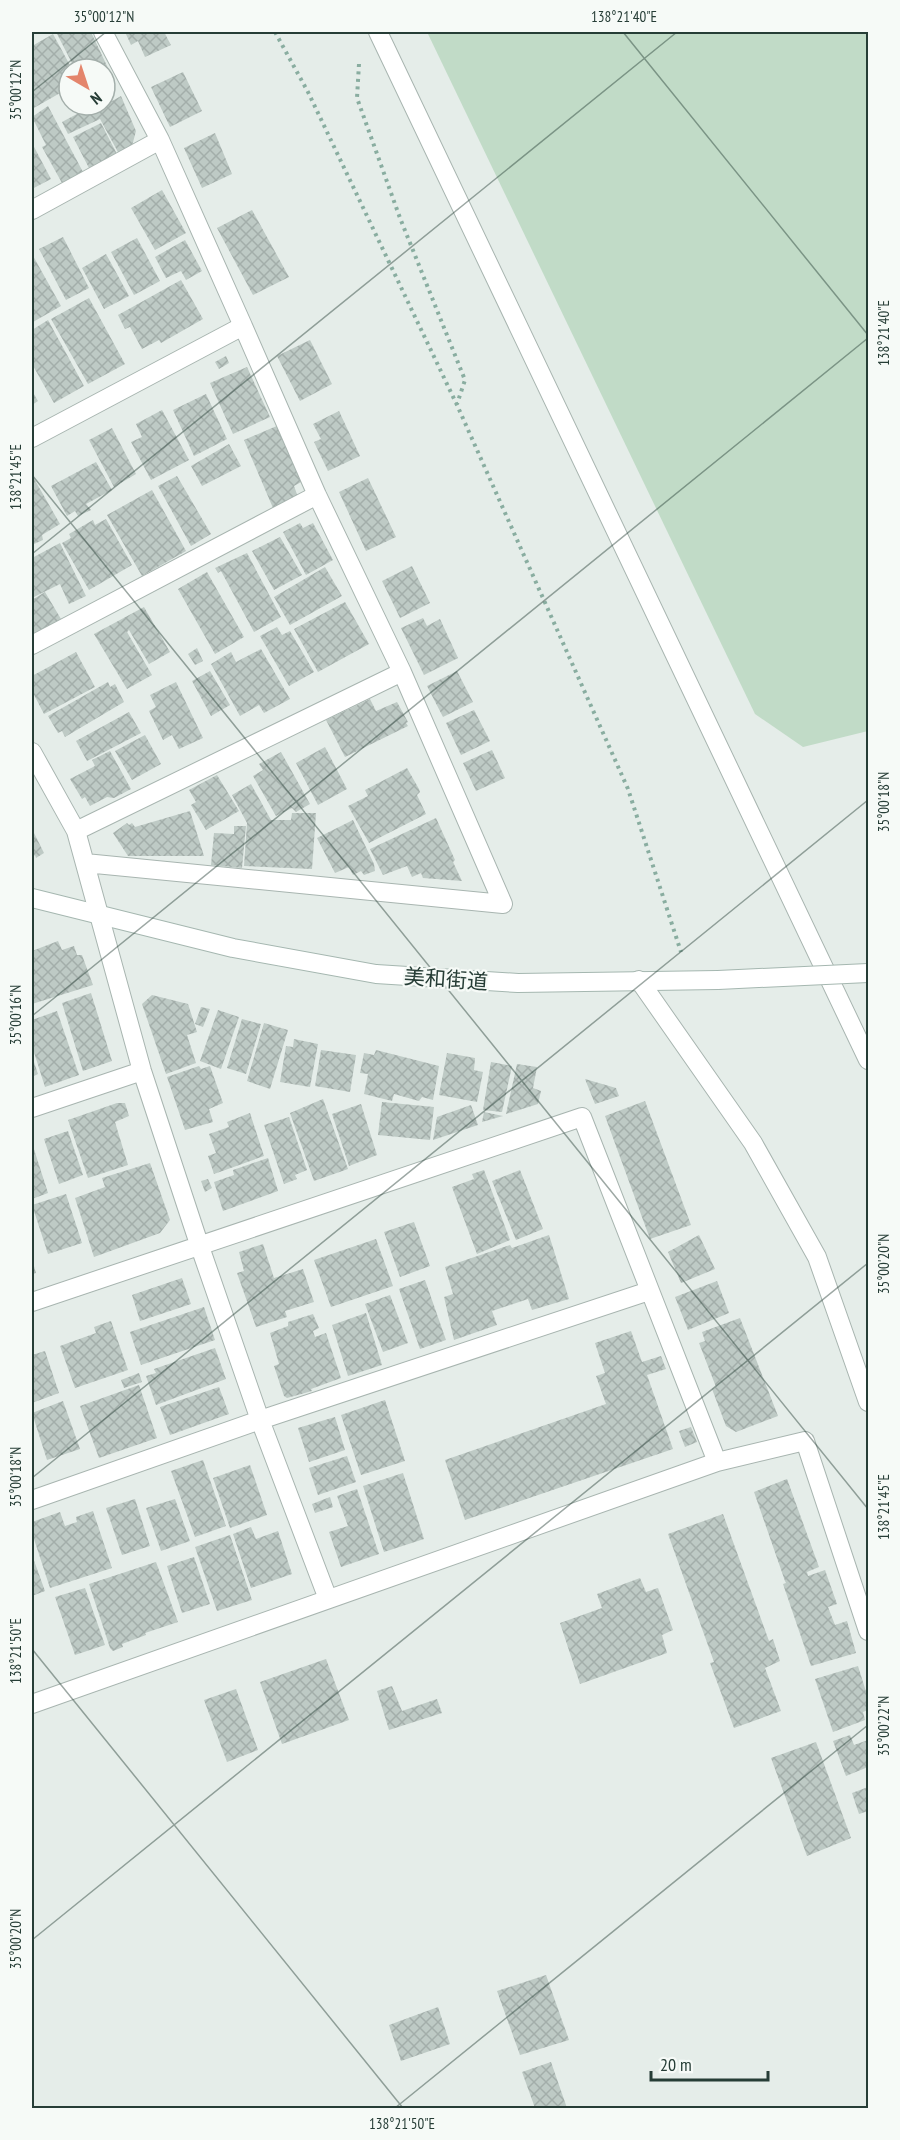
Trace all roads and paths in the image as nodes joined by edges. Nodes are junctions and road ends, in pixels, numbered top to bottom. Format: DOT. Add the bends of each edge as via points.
graph roads {
  1 [pos="103,32"];
  2 [pos="275,32"];
  3 [pos="382,39"];
  4 [pos="160,140"];
  5 [pos="32,210"];
  6 [pos="243,326"];
  7 [pos="457,405"];
  8 [pos="32,438"];
  9 [pos="317,495"];
  10 [pos="32,645"];
  11 [pos="402,672"];
  12 [pos="32,752"];
  13 [pos="76,831"];
  14 [pos="85,863"];
  15 [pos="32,898"];
  16 [pos="98,914"];
  17 [pos="868,973"];
  18 [pos="639,980"];
  19 [pos="690,981"];
  20 [pos="868,1060"];
  21 [pos="142,1071"];
  22 [pos="32,1108"];
  23 [pos="199,1244"];
  24 [pos="649,1291"];
  25 [pos="32,1302"];
  26 [pos="868,1402"];
  27 [pos="260,1420"];
  28 [pos="717,1462"];
  29 [pos="32,1500"];
  30 [pos="328,1599"];
  31 [pos="868,1631"];
  32 [pos="32,1704"];
  1 -- 4 [label="street"];
  2 -- 7 [label="path" via="308,92"];
  3 -- 7 [label="path" via="359,63 357,98 465,380"];
  3 -- 20 [label="street"];
  4 -- 5 [label="street"];
  4 -- 6 [label="street"];
  6 -- 8 [label="street"];
  6 -- 9 [label="street"];
  7 -- 19 [label="path" via="628,789"];
  9 -- 10 [label="street"];
  9 -- 11 [label="street"];
  11 -- 13 [label="street"];
  11 -- 14 [label="street" via="503,904"];
  12 -- 13 [label="street"];
  13 -- 14 [label="street"];
  14 -- 16 [label="street"];
  15 -- 16 [label="street, 美和街道"];
  16 -- 18 [label="street, 美和街道" via="232,948 376,974 518,983"];
  16 -- 21 [label="street"];
  17 -- 19 [label="street, 美和街道, bridge"];
  18 -- 19 [label="street, 美和街道"];
  18 -- 26 [label="street" via="753,1143 817,1257"];
  21 -- 22 [label="street"];
  21 -- 23 [label="street"];
  23 -- 24 [label="street" via="582,1117"];
  23 -- 25 [label="street"];
  23 -- 27 [label="street"];
  24 -- 27 [label="street"];
  24 -- 28 [label="street"];
  27 -- 29 [label="street"];
  27 -- 30 [label="street"];
  28 -- 30 [label="street"];
  28 -- 31 [label="street" via="805,1441"];
  30 -- 32 [label="street"];
}
